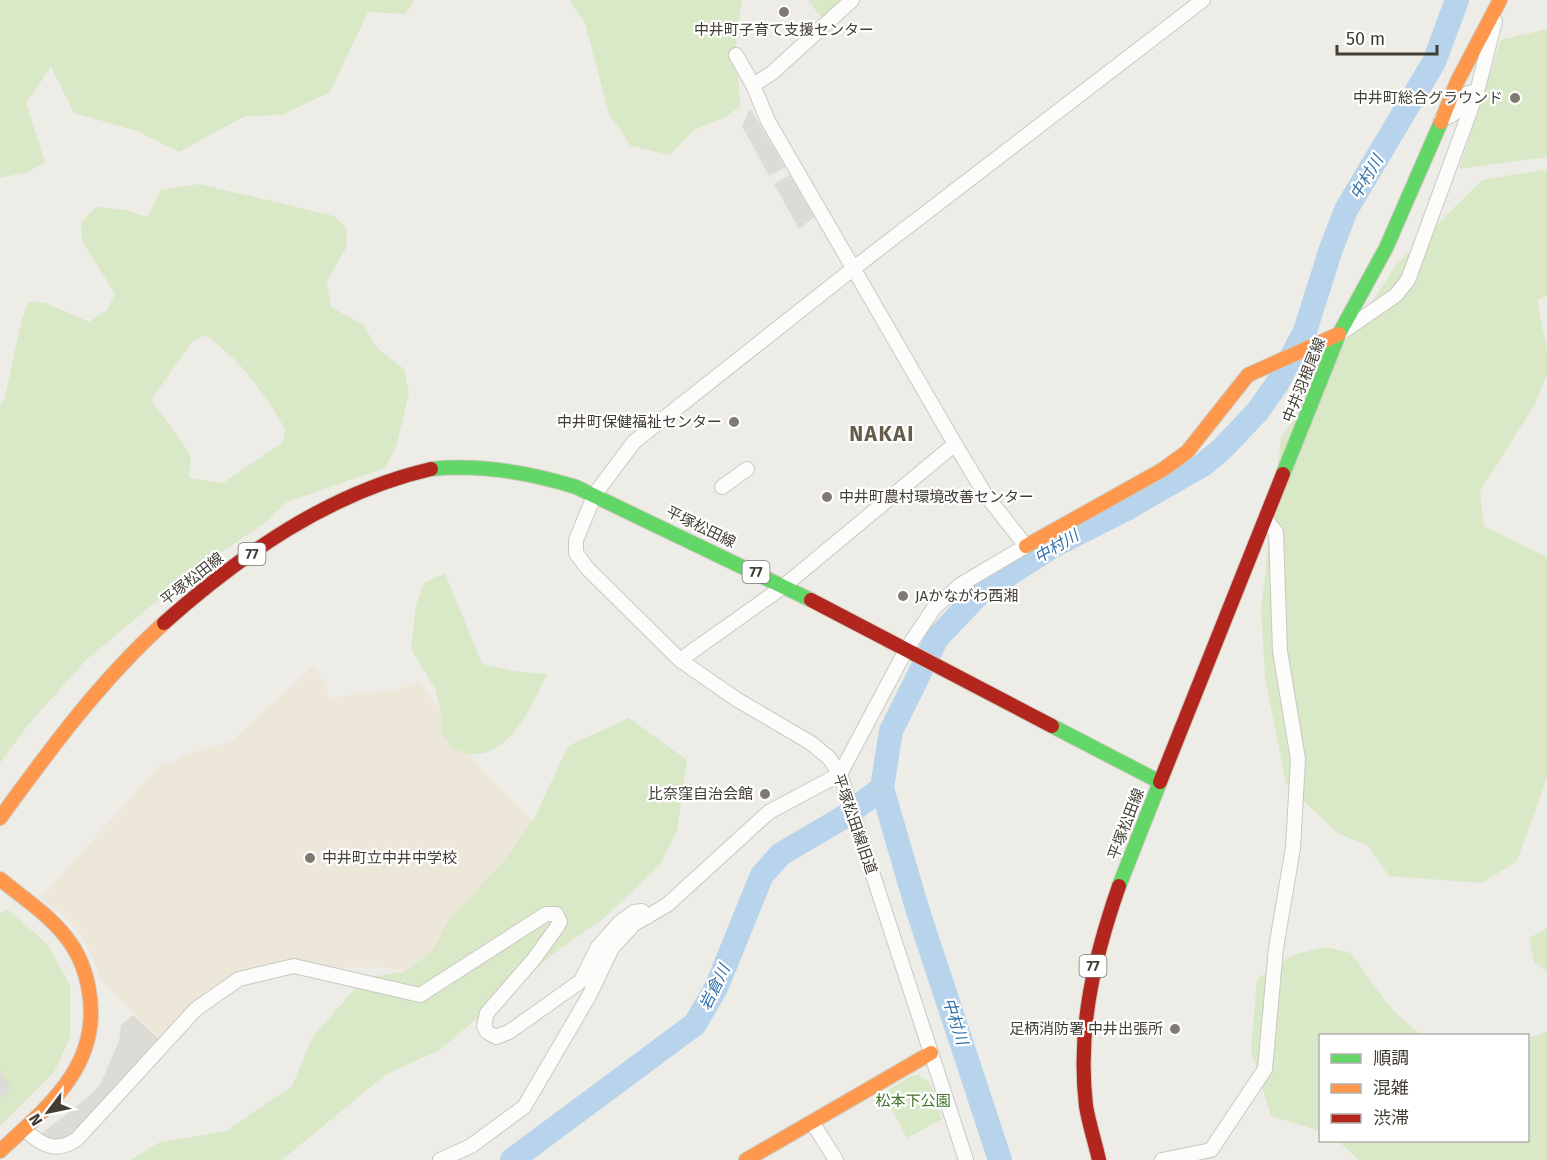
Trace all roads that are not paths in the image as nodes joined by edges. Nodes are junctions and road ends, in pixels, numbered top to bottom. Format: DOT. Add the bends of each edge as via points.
graph roads {
  1 [pos="852,0"];
  2 [pos="1203,0"];
  3 [pos="1500,1"];
  4 [pos="736,55"];
  5 [pos="753,85"];
  6 [pos="1477,92"];
  7 [pos="1442,119"];
  8 [pos="854,268"];
  9 [pos="1339,334"];
  10 [pos="955,444"];
  11 [pos="747,470"];
  12 [pos="722,488"];
  13 [pos="594,494"];
  14 [pos="1265,519"];
  15 [pos="1026,546"];
  16 [pos="784,586"];
  17 [pos="911,652"];
  18 [pos="680,660"];
  19 [pos="840,774"];
  20 [pos="1160,782"];
  21 [pos="0,818"];
  22 [pos="0,879"];
  23 [pos="647,917"];
  24 [pos="931,1053"];
  25 [pos="812,1122"];
  26 [pos="24,1129"];
  27 [pos="0,1151"];
  28 [pos="440,1160"];
  29 [pos="746,1160"];
  30 [pos="836,1160"];
  31 [pos="966,1160"];
  32 [pos="1098,1160"];
  33 [pos="1162,1160"];
  1 -- 5 [label="street"];
  2 -- 8 [label="street"];
  3 -- 6 [label="street"];
  3 -- 7 [label="main road, 中井羽根尾線"];
  4 -- 5 [label="street"];
  5 -- 8 [label="street" via="768,121"];
  6 -- 7 [label="street" via="1468,93 1458,111"];
  6 -- 9 [label="street" via="1408,280 1396,295"];
  7 -- 9 [label="main road, 中井羽根尾線" via="1386,248"];
  8 -- 10 [label="street"];
  8 -- 13 [label="street" via="634,442"];
  9 -- 14 [label="main road, 中井羽根尾線"];
  9 -- 15 [label="main road" via="1248,375 1179,458"];
  10 -- 15 [label="street" via="985,494"];
  10 -- 16 [label="street"];
  11 -- 12 [label="street"];
  13 -- 16 [label="main road, 平塚松田線 / 77"];
  13 -- 18 [label="street, 平塚松田線旧道" via="576,540 576,553"];
  13 -- 21 [label="main road, 平塚松田線 / 77" via="563,481 527,474 444,468 393,478 320,510 214,580 163,623 75,716"];
  14 -- 20 [label="main road, 中井羽根尾線"];
  14 -- 33 [label="street" via="1276,532 1280,651 1298,759 1293,848 1276,948 1265,1069 1211,1150"];
  15 -- 17 [label="street" via="960,585 934,608"];
  16 -- 17 [label="main road, 平塚松田線 / 77"];
  16 -- 18 [label="street"];
  17 -- 19 [label="street"];
  17 -- 20 [label="main road, 平塚松田線 / 77"];
  18 -- 19 [label="street, 平塚松田線旧道" via="811,743"];
  19 -- 23 [label="street" via="769,812 695,882"];
  19 -- 24 [label="street, 平塚松田線旧道"];
  20 -- 32 [label="main road, 平塚松田線 / 77" via="1102,932 1088,984 1082,1038 1084,1085"];
  22 -- 26 [label="main road" via="64,934 83,965 91,992 89,1040 76,1071 58,1097"];
  23 -- 26 [label="street" via="642,910 619,923 598,946 581,981 496,1037 484,1026 487,1013 557,927 559,917 551,912 420,995 294,966 239,979 196,1009 77,1139 56,1148 38,1142"];
  23 -- 28 [label="street" via="633,924 612,948 589,996 524,1107 471,1146"];
  24 -- 25 [label="main road"];
  24 -- 31 [label="street, 平塚松田線旧道"];
  25 -- 29 [label="main road"];
  25 -- 30 [label="street"];
  26 -- 27 [label="main road"];
}
